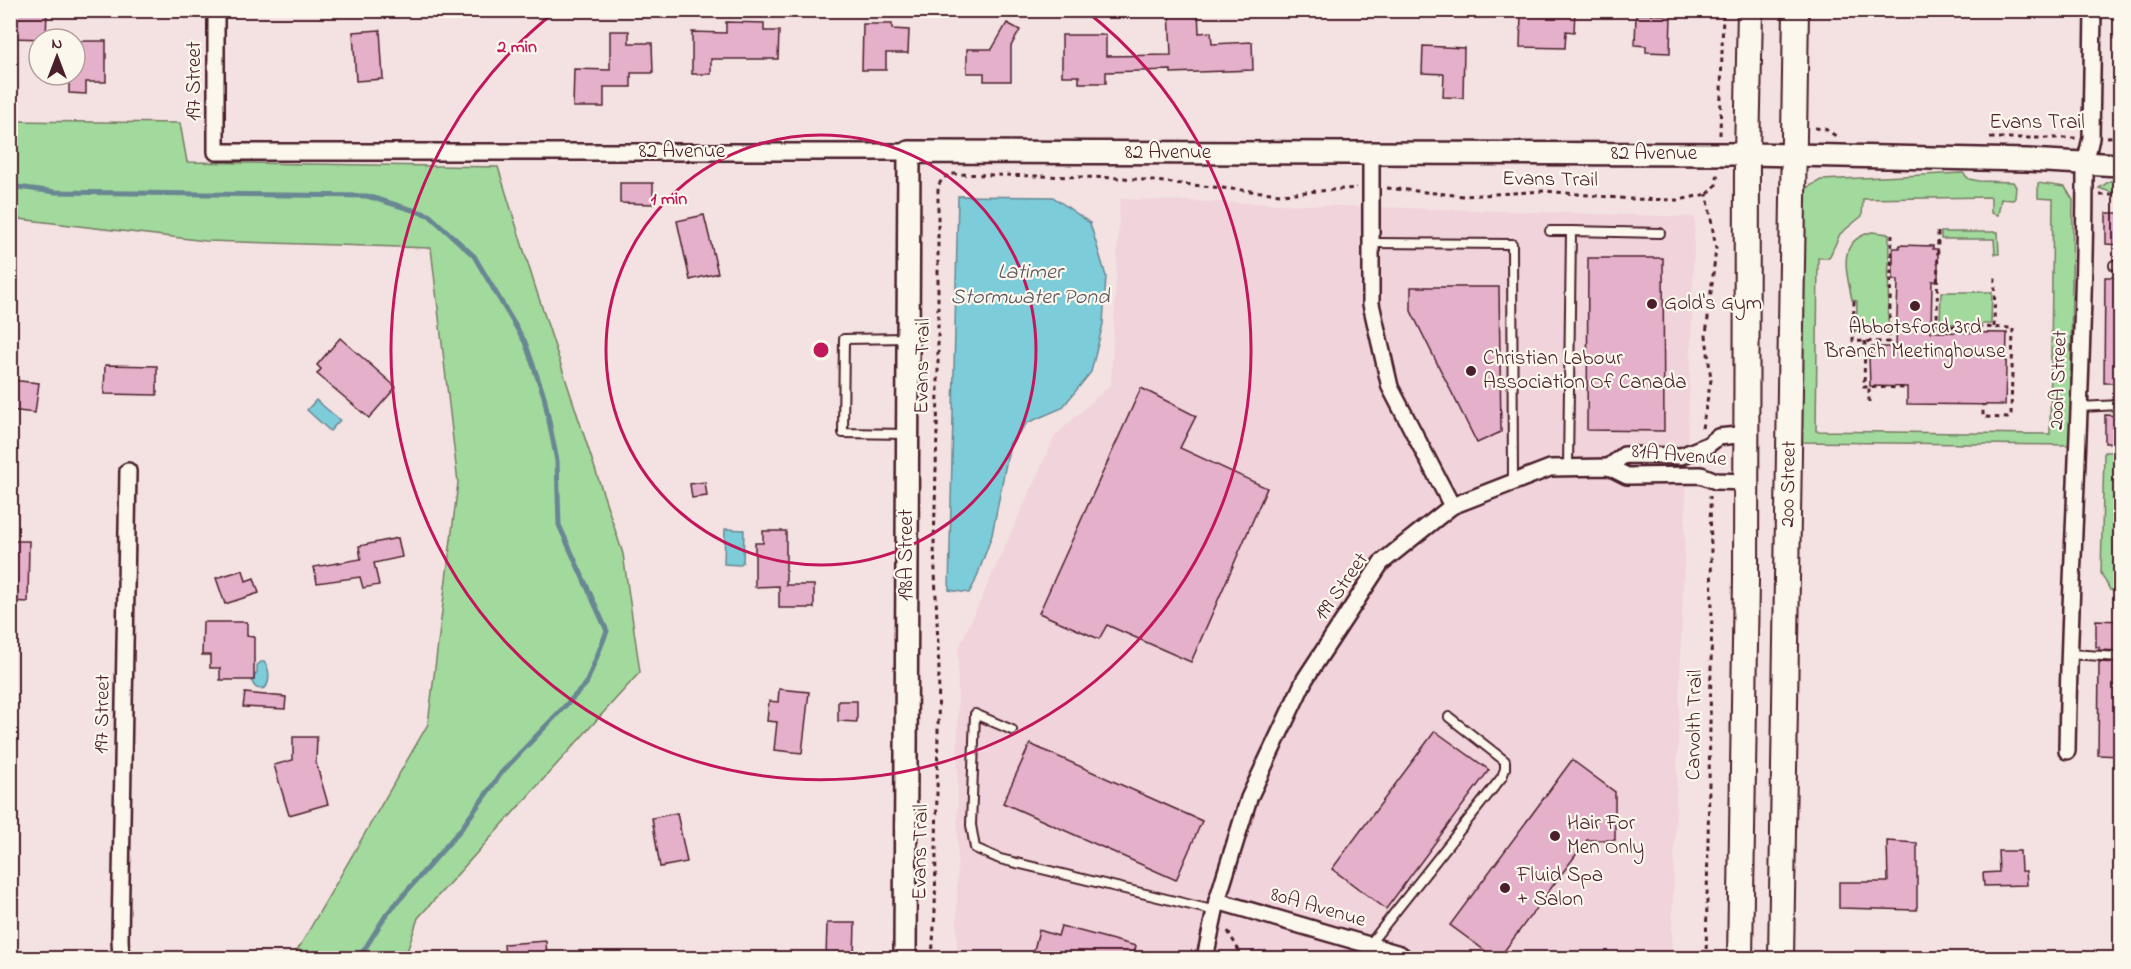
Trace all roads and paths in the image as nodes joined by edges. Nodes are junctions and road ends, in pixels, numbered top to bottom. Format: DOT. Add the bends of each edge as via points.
graph roads {
  1 [pos="216,10"];
  2 [pos="1723,10"];
  3 [pos="1750,10"];
  4 [pos="1796,10"];
  5 [pos="2093,10"];
  6 [pos="1720,124"];
  7 [pos="1811,127"];
  8 [pos="1841,136"];
  9 [pos="2121,136"];
  10 [pos="1983,138"];
  11 [pos="2091,138"];
  12 [pos="216,152"];
  13 [pos="909,152"];
  14 [pos="1371,153"];
  15 [pos="1748,154"];
  16 [pos="1794,156"];
  17 [pos="2085,164"];
  18 [pos="2121,165"];
  19 [pos="1716,185"];
  20 [pos="1344,188"];
  21 [pos="1392,188"];
  22 [pos="1707,194"];
  23 [pos="2095,194"];
  24 [pos="2121,195"];
  25 [pos="1550,231"];
  26 [pos="1571,231"];
  27 [pos="1938,232"];
  28 [pos="1660,233"];
  29 [pos="1892,234"];
  30 [pos="1371,243"];
  31 [pos="1995,276"];
  32 [pos="1854,301"];
  33 [pos="1994,327"];
  34 [pos="908,338"];
  35 [pos="1865,341"];
  36 [pos="1869,387"];
  37 [pos="1907,388"];
  38 [pos="1869,402"];
  39 [pos="1983,405"];
  40 [pos="2121,405"];
  41 [pos="2080,406"];
  42 [pos="908,434"];
  43 [pos="1747,434"];
  44 [pos="1702,437"];
  45 [pos="1608,467"];
  46 [pos="1568,468"];
  47 [pos="128,471"];
  48 [pos="1746,482"];
  49 [pos="1513,483"];
  50 [pos="1713,493"];
  51 [pos="1452,506"];
  52 [pos="2068,654"];
  53 [pos="2121,657"];
  54 [pos="1449,717"];
  55 [pos="1012,730"];
  56 [pos="2067,751"];
  57 [pos="1216,906"];
  58 [pos="1227,929"];
  59 [pos="1369,945"];
  60 [pos="121,958"];
  61 [pos="905,958"];
  62 [pos="932,958"];
  63 [pos="1205,958"];
  64 [pos="1243,958"];
  65 [pos="1405,958"];
  66 [pos="1706,958"];
  67 [pos="1740,958"];
  68 [pos="1781,958"];
  1 -- 12 [label="street, 197 Street"];
  2 -- 6 [label="path"];
  3 -- 15 [label="main road, 200 Street"];
  4 -- 16 [label="main road, 200 Street"];
  5 -- 11 [label="street, 200A Street"];
  7 -- 8 [label="path"];
  9 -- 11 [label="path, Evans Trail"];
  10 -- 11 [label="path, Evans Trail"];
  11 -- 17 [label="street, 200A Street"];
  12 -- 13 [label="street, 82 Avenue"];
  13 -- 14 [label="street, 82 Avenue"];
  13 -- 34 [label="street, 198A Street"];
  14 -- 15 [label="street, 82 Avenue"];
  14 -- 30 [label="street"];
  15 -- 16 [label="street, 82 Avenue"];
  15 -- 43 [label="main road, 200 Street"];
  16 -- 17 [label="street, 82 Avenue"];
  16 -- 68 [label="main road, 200 Street"];
  17 -- 18 [label="street, 82 Avenue"];
  17 -- 41 [label="street, 200A Street"];
  19 -- 22 [label="path"];
  20 -- 62 [label="path, Evans Trail" via="1281,194 1124,178 952,174 938,186 934,546 939,671"];
  21 -- 22 [label="path, Evans Trail" via="1464,196 1545,191 1679,200"];
  22 -- 44 [label="path" via="1716,249 1706,335 1711,380"];
  23 -- 24 [label="path"];
  25 -- 26 [label="lane"];
  26 -- 28 [label="lane"];
  26 -- 46 [label="lane"];
  27 -- 33 [label="path" via="1937,326"];
  29 -- 35 [label="path" via="1889,342"];
  30 -- 49 [label="lane" via="1512,244"];
  30 -- 51 [label="street" via="1371,304 1390,387"];
  31 -- 33 [label="path"];
  32 -- 35 [label="path" via="1853,341"];
  33 -- 39 [label="path" via="2013,328 2011,416 1983,417"];
  34 -- 42 [label="street, 198A Street"];
  34 -- 42 [label="lane" via="844,339 843,433"];
  35 -- 36 [label="path" via="1864,387"];
  36 -- 37 [label="path"];
  36 -- 38 [label="path"];
  40 -- 41 [label="lane"];
  41 -- 52 [label="street, 200A Street"];
  42 -- 61 [label="street, 198A Street"];
  43 -- 45 [label="street, 81A Avenue" via="1718,437 1681,456 1624,455"];
  43 -- 48 [label="main road, 200 Street"];
  45 -- 46 [label="street, 81A Avenue"];
  45 -- 48 [label="street, 81A Avenue" via="1627,476 1701,475 1716,481"];
  46 -- 49 [label="street, 81A Avenue" via="1550,468"];
  47 -- 60 [label="street, 197 Street"];
  48 -- 67 [label="main road, 200 Street"];
  49 -- 51 [label="street, 81A Avenue"];
  50 -- 66 [label="path, Carvolth Trail" via="1709,497 1712,609"];
  51 -- 57 [label="street, 199 Street" via="1381,563 1305,679 1249,798"];
  52 -- 53 [label="lane"];
  52 -- 56 [label="street, 200A Street"];
  54 -- 59 [label="lane" via="1505,761 1506,769"];
  55 -- 57 [label="lane" via="975,714 971,825 975,848 1000,859"];
  57 -- 59 [label="street, 80A Avenue"];
  57 -- 63 [label="street, 199 Street"];
  58 -- 64 [label="path"];
  59 -- 65 [label="street, 80A Avenue"];
}
